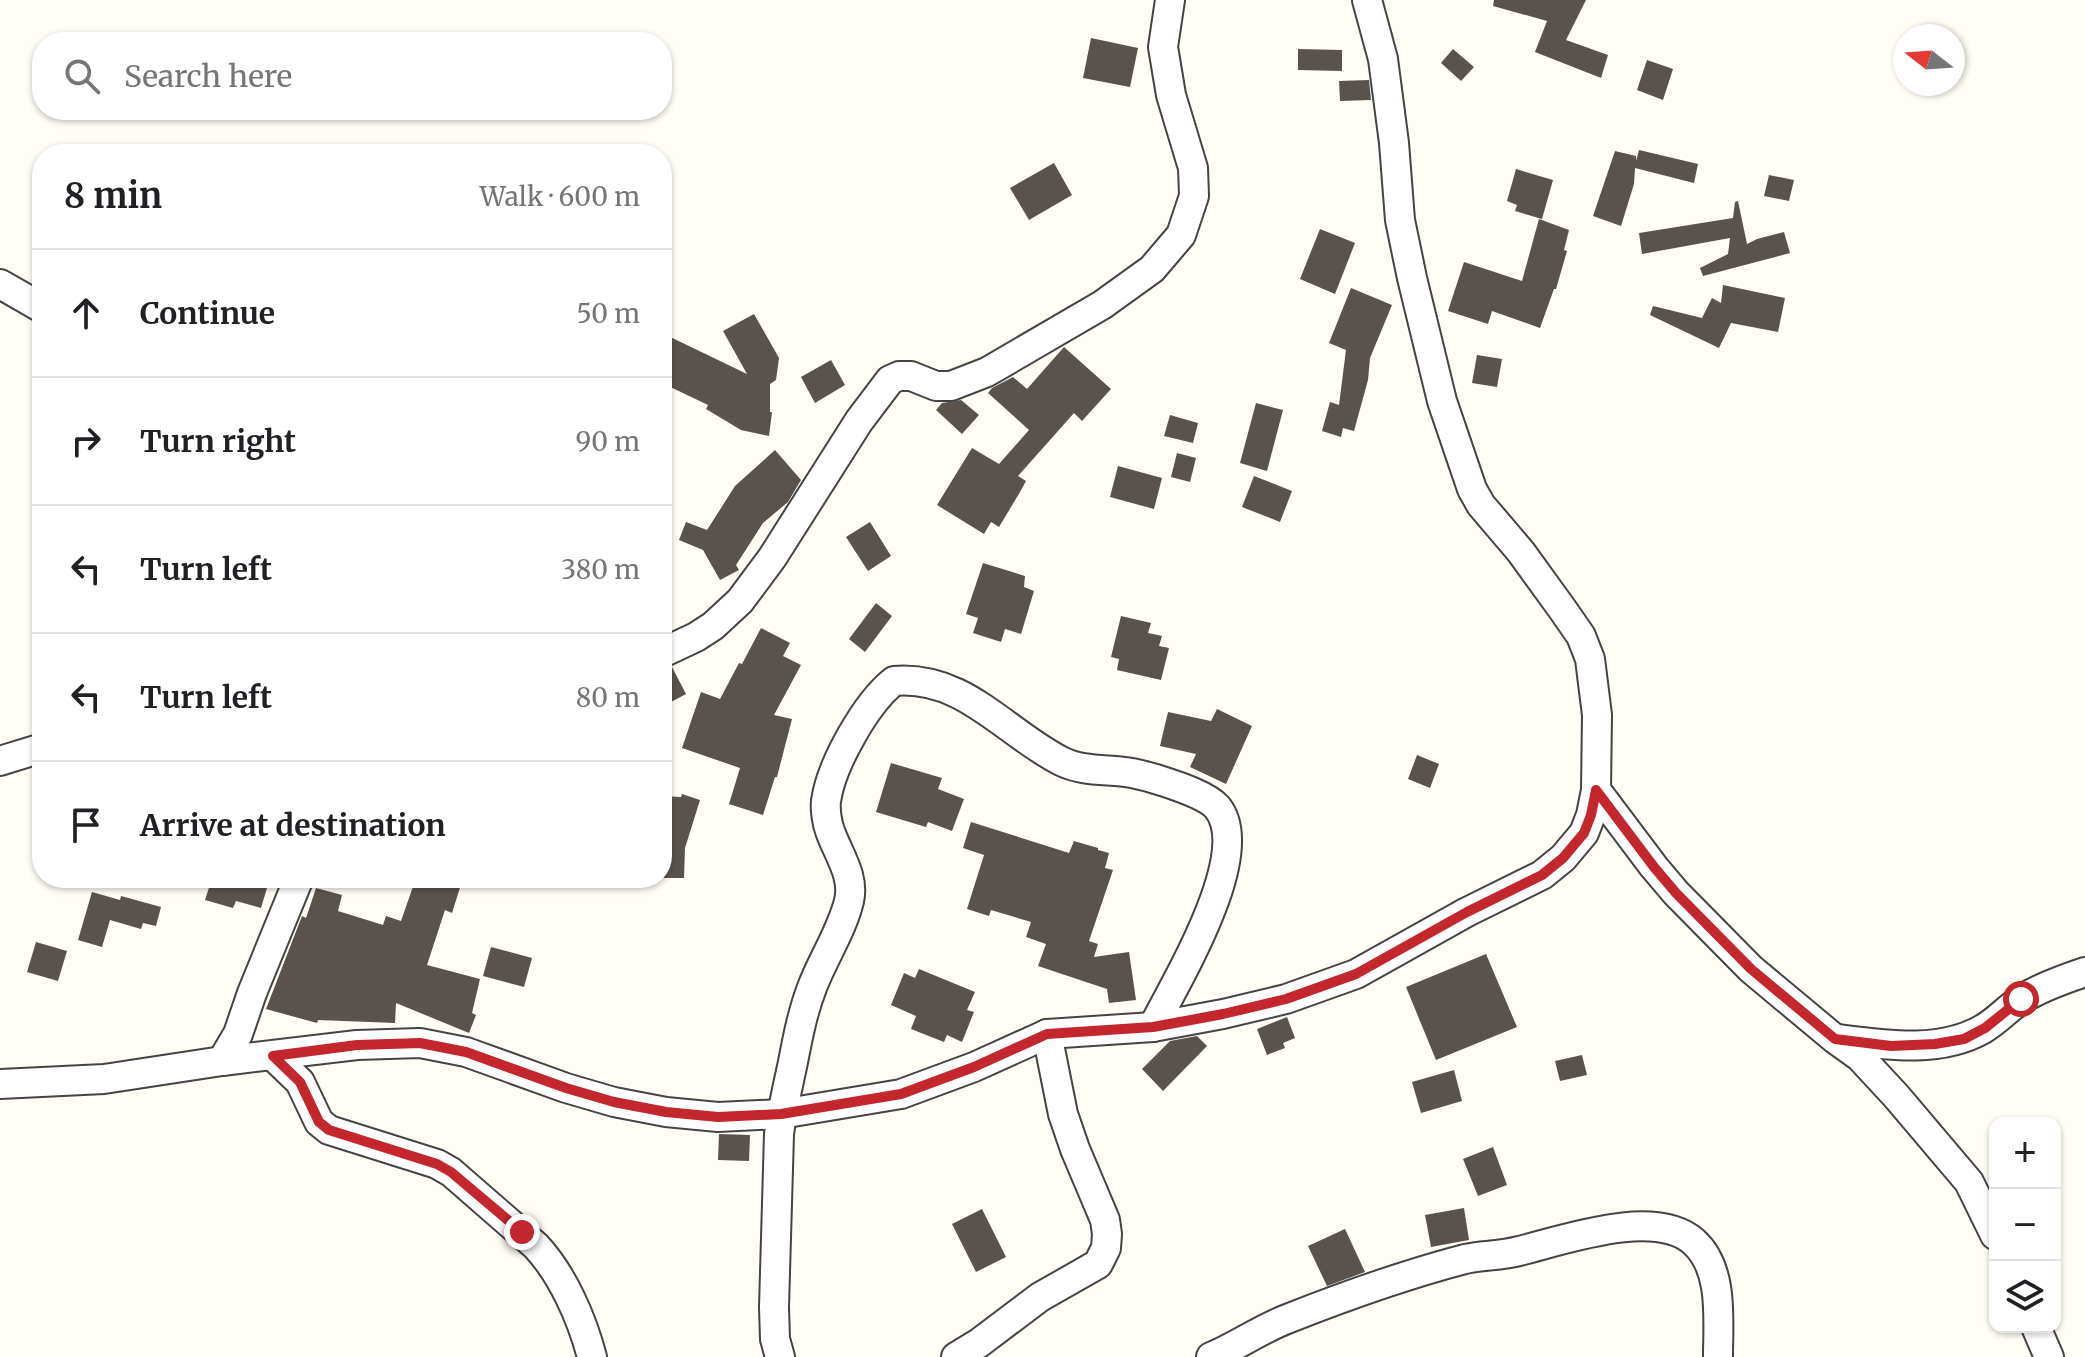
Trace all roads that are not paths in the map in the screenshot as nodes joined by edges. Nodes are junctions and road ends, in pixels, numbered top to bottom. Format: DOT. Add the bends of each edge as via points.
graph roads {
  1 [pos="1170,0"];
  2 [pos="1367,0"];
  3 [pos="0,284"];
  4 [pos="32,302"];
  5 [pos="672,648"];
  6 [pos="32,751"];
  7 [pos="0,761"];
  8 [pos="1596,790"];
  9 [pos="295,888"];
  10 [pos="2085,972"];
  11 [pos="1153,1027"];
  12 [pos="1047,1034"];
  13 [pos="1835,1039"];
  14 [pos="273,1056"];
  15 [pos="222,1061"];
  16 [pos="0,1084"];
  17 [pos="781,1114"];
  18 [pos="1989,1223"];
  19 [pos="2039,1333"];
  20 [pos="1218,1355"];
  21 [pos="592,1357"];
  22 [pos="780,1357"];
  23 [pos="956,1357"];
  24 [pos="1718,1357"];
  25 [pos="2049,1357"];
  1 -- 5 [label="street" via="1163,47 1193,168 1194,196 1181,235 1152,269 1102,305 987,372 951,386 911,376 890,380 740,601 713,626"];
  2 -- 8 [label="street" via="1383,59 1400,220 1442,401 1481,505 1581,636 1590,659 1597,715"];
  3 -- 4 [label="street"];
  6 -- 7 [label="street"];
  8 -- 11 [label="street" via="1584,833 1563,858 1542,875 1404,949 1356,974 1286,999"];
  8 -- 13 [label="street" via="1676,893 1751,969"];
  9 -- 15 [label="street" via="238,1034"];
  10 -- 13 [label="street" via="2021,999 1964,1039 1891,1046"];
  11 -- 12 [label="street"];
  11 -- 17 [label="street" via="1203,929 1223,876 1227,832 1218,809 1211,801 1160,780 1064,763 951,690 929,681 894,681 870,705 832,778 825,804 850,897 802,1017"];
  12 -- 17 [label="street" via="901,1094"];
  12 -- 23 [label="street" via="1063,1114 1105,1220 1106,1248 1098,1264 1040,1297"];
  13 -- 18 [label="street" via="1860,1057 1906,1106 1969,1182"];
  14 -- 15 [label="street"];
  14 -- 17 [label="street" via="420,1043 466,1052 614,1102 718,1117"];
  14 -- 21 [label="street" via="300,1082 319,1122 329,1130 437,1164 536,1246 571,1301"];
  15 -- 16 [label="street" via="104,1079"];
  17 -- 22 [label="street" via="774,1307"];
  19 -- 25 [label="street"];
  20 -- 24 [label="street" via="1283,1321 1406,1276 1612,1228 1661,1227 1679,1232 1705,1255 1719,1307"];
}
